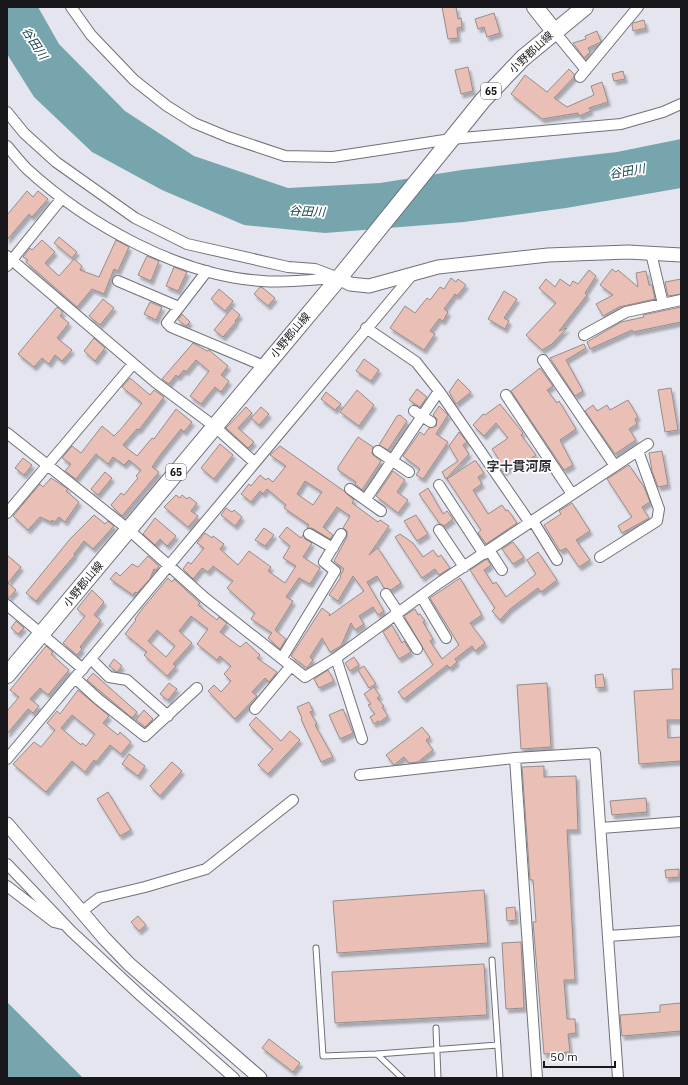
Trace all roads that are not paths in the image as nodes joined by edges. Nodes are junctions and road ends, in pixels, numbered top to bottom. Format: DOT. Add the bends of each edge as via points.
graph roads {
  1 [pos="71,7"];
  2 [pos="535,7"];
  3 [pos="585,7"];
  4 [pos="638,7"];
  5 [pos="554,31"];
  6 [pos="681,104"];
  7 [pos="7,112"];
  8 [pos="451,139"];
  9 [pos="7,146"];
  10 [pos="62,198"];
  11 [pos="651,254"];
  12 [pos="681,255"];
  13 [pos="9,261"];
  14 [pos="207,271"];
  15 [pos="342,273"];
  16 [pos="412,275"];
  17 [pos="118,281"];
  18 [pos="681,300"];
  19 [pos="662,304"];
  20 [pos="179,307"];
  21 [pos="366,328"];
  22 [pos="584,335"];
  23 [pos="543,360"];
  24 [pos="133,364"];
  25 [pos="264,366"];
  26 [pos="439,391"];
  27 [pos="506,395"];
  28 [pos="418,414"];
  29 [pos="431,422"];
  30 [pos="214,426"];
  31 [pos="7,433"];
  32 [pos="648,444"];
  33 [pos="378,451"];
  34 [pos="638,451"];
  35 [pos="392,460"];
  36 [pos="254,462"];
  37 [pos="46,465"];
  38 [pos="615,466"];
  39 [pos="409,472"];
  40 [pos="439,486"];
  41 [pos="350,489"];
  42 [pos="572,494"];
  43 [pos="366,499"];
  44 [pos="381,511"];
  45 [pos="7,513"];
  46 [pos="532,522"];
  47 [pos="129,530"];
  48 [pos="439,530"];
  49 [pos="308,534"];
  50 [pos="342,534"];
  51 [pos="333,548"];
  52 [pos="487,552"];
  53 [pos="600,557"];
  54 [pos="557,560"];
  55 [pos="170,566"];
  56 [pos="464,567"];
  57 [pos="502,570"];
  58 [pos="386,594"];
  59 [pos="421,596"];
  60 [pos="7,605"];
  61 [pos="397,613"];
  62 [pos="40,635"];
  63 [pos="446,638"];
  64 [pos="417,649"];
  65 [pos="282,658"];
  66 [pos="336,658"];
  67 [pos="91,659"];
  68 [pos="291,666"];
  69 [pos="83,669"];
  70 [pos="7,675"];
  71 [pos="75,678"];
  72 [pos="197,688"];
  73 [pos="255,709"];
  74 [pos="168,716"];
  75 [pos="362,739"];
  76 [pos="515,758"];
  77 [pos="7,759"];
  78 [pos="360,775"];
  79 [pos="293,800"];
  80 [pos="681,822"];
  81 [pos="7,824"];
  82 [pos="601,828"];
  83 [pos="7,864"];
  84 [pos="7,886"];
  85 [pos="81,912"];
  86 [pos="65,924"];
  87 [pos="681,931"];
  88 [pos="608,936"];
  89 [pos="316,948"];
  90 [pos="492,960"];
  91 [pos="436,1028"];
  92 [pos="498,1045"];
  93 [pos="437,1050"];
  94 [pos="377,1054"];
  95 [pos="234,1078"];
  96 [pos="260,1078"];
  97 [pos="402,1078"];
  98 [pos="438,1078"];
  99 [pos="500,1078"];
  100 [pos="537,1078"];
  101 [pos="618,1078"];
  1 -- 8 [label="street" via="91,35 134,80 194,123 228,137 285,156 333,157"];
  2 -- 5 [label="main road"];
  3 -- 5 [label="main road, 小野郡山線 / 65"];
  4 -- 5 [label="street" via="583,74"];
  5 -- 8 [label="main road, 小野郡山線 / 65" via="518,63"];
  6 -- 8 [label="street" via="620,124"];
  7 -- 15 [label="street" via="24,133 56,162 135,218 187,244 288,267"];
  8 -- 15 [label="main road, 小野郡山線 / 65"];
  9 -- 10 [label="street" via="27,169"];
  10 -- 13 [label="street"];
  10 -- 14 [label="street" via="138,243"];
  11 -- 12 [label="street"];
  11 -- 16 [label="street" via="548,255 438,267"];
  11 -- 19 [label="street"];
  13 -- 24 [label="street"];
  14 -- 15 [label="street" via="238,278 287,282"];
  14 -- 20 [label="street"];
  15 -- 16 [label="street" via="350,284 369,286"];
  15 -- 25 [label="main road, 小野郡山線 / 65"];
  16 -- 21 [label="street"];
  17 -- 20 [label="street"];
  18 -- 19 [label="street"];
  19 -- 22 [label="street" via="626,312"];
  20 -- 25 [label="street" via="166,323 171,327"];
  21 -- 26 [label="street" via="416,362"];
  21 -- 36 [label="street"];
  23 -- 38 [label="street"];
  24 -- 30 [label="street"];
  24 -- 37 [label="street"];
  25 -- 30 [label="main road, 小野郡山線 / 65"];
  26 -- 28 [label="street"];
  26 -- 46 [label="street"];
  27 -- 42 [label="street"];
  28 -- 29 [label="street"];
  28 -- 35 [label="street"];
  30 -- 36 [label="street"];
  30 -- 47 [label="main road, 小野郡山線 / 65"];
  31 -- 37 [label="street"];
  32 -- 34 [label="street"];
  33 -- 35 [label="street"];
  34 -- 38 [label="street"];
  34 -- 53 [label="street" via="659,509 659,517 657,521"];
  35 -- 39 [label="street"];
  35 -- 43 [label="street"];
  36 -- 55 [label="street"];
  37 -- 45 [label="street"];
  37 -- 47 [label="street"];
  38 -- 42 [label="street"];
  40 -- 52 [label="street"];
  41 -- 43 [label="street"];
  42 -- 46 [label="street"];
  43 -- 44 [label="street"];
  46 -- 52 [label="street"];
  46 -- 54 [label="street"];
  47 -- 55 [label="street"];
  47 -- 62 [label="main road, 小野郡山線 / 65"];
  48 -- 56 [label="street"];
  49 -- 51 [label="street"];
  50 -- 51 [label="street"];
  51 -- 65 [label="street" via="324,562 335,571"];
  52 -- 56 [label="street"];
  52 -- 57 [label="street"];
  55 -- 65 [label="street" via="205,598"];
  55 -- 67 [label="street"];
  56 -- 59 [label="street"];
  58 -- 61 [label="street"];
  59 -- 61 [label="street"];
  59 -- 63 [label="street"];
  60 -- 62 [label="street"];
  61 -- 64 [label="street"];
  61 -- 66 [label="street"];
  62 -- 69 [label="street"];
  62 -- 70 [label="main road, 小野郡山線 / 65"];
  65 -- 68 [label="street"];
  66 -- 68 [label="street" via="305,677"];
  66 -- 75 [label="street"];
  67 -- 69 [label="street"];
  67 -- 74 [label="street" via="109,676 127,680"];
  68 -- 73 [label="street"];
  69 -- 71 [label="street"];
  71 -- 74 [label="street" via="145,736"];
  71 -- 77 [label="street"];
  72 -- 74 [label="street"];
  76 -- 78 [label="street"];
  76 -- 82 [label="street" via="595,753"];
  76 -- 100 [label="street"];
  79 -- 85 [label="street" via="206,868 99,898"];
  80 -- 82 [label="street"];
  81 -- 85 [label="street"];
  82 -- 88 [label="street"];
  83 -- 86 [label="street"];
  84 -- 86 [label="street" via="54,922"];
  85 -- 96 [label="street" via="129,964"];
  86 -- 95 [label="street" via="141,996"];
  87 -- 88 [label="street"];
  88 -- 101 [label="street"];
  89 -- 94 [label="lane" via="322,1056"];
  90 -- 92 [label="lane"];
  91 -- 93 [label="lane"];
  92 -- 93 [label="lane"];
  92 -- 99 [label="lane"];
  93 -- 94 [label="lane"];
  93 -- 98 [label="lane"];
  94 -- 97 [label="lane"];
}
